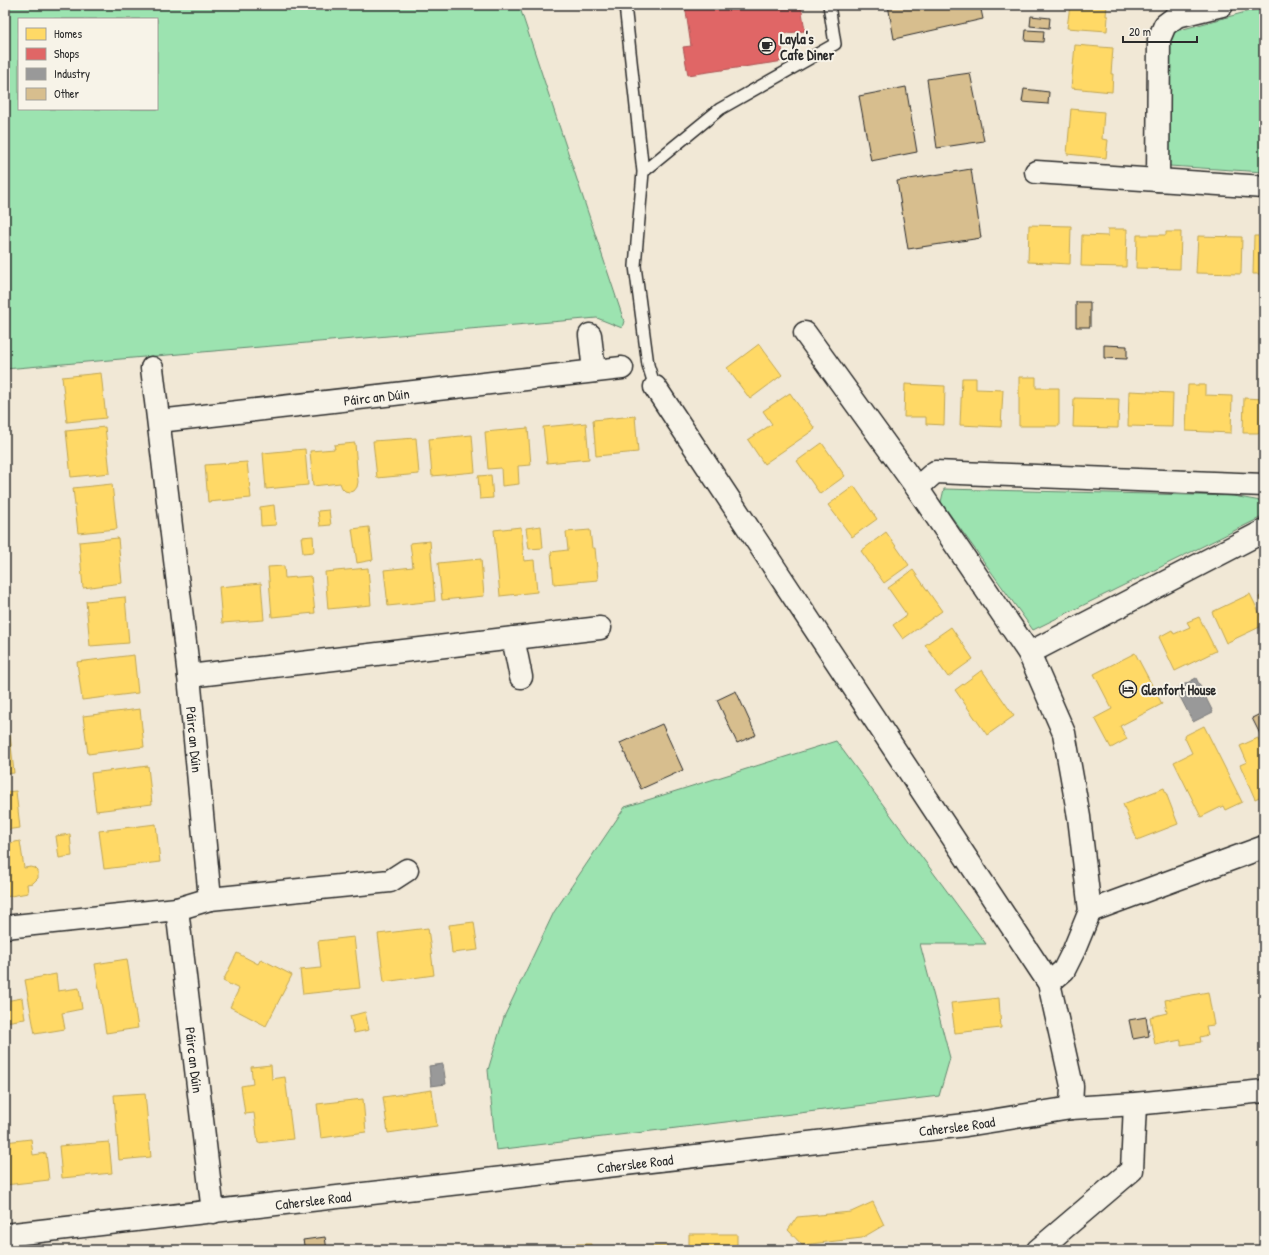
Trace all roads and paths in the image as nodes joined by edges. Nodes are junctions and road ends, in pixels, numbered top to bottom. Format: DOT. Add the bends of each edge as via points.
graph roads {
  1 [pos="625,5"];
  2 [pos="829,5"];
  3 [pos="1222,5"];
  4 [pos="643,172"];
  5 [pos="1036,172"];
  6 [pos="1158,180"];
  7 [pos="1264,187"];
  8 [pos="805,333"];
  9 [pos="590,335"];
  10 [pos="152,368"];
  11 [pos="622,368"];
  12 [pos="594,371"];
  13 [pos="655,387"];
  14 [pos="159,421"];
  15 [pos="1264,485"];
  16 [pos="917,488"];
  17 [pos="1264,531"];
  18 [pos="600,628"];
  19 [pos="513,638"];
  20 [pos="1029,653"];
  21 [pos="189,676"];
  22 [pos="521,677"];
  23 [pos="1264,847"];
  24 [pos="407,870"];
  25 [pos="210,899"];
  26 [pos="177,909"];
  27 [pos="1090,912"];
  28 [pos="5,927"];
  29 [pos="1049,983"];
  30 [pos="1264,1091"];
  31 [pos="1135,1104"];
  32 [pos="1071,1108"];
  33 [pos="213,1212"];
  34 [pos="5,1235"];
  35 [pos="1038,1250"];
  1 -- 4 [label="lane"];
  2 -- 4 [label="lane" via="835,44 720,109"];
  3 -- 6 [label="street" via="1177,16 1165,25 1159,39"];
  4 -- 13 [label="lane" via="635,266 648,366"];
  5 -- 6 [label="street"];
  6 -- 7 [label="street"];
  8 -- 16 [label="street"];
  9 -- 12 [label="street"];
  10 -- 14 [label="street, Páirc an Dúin"];
  11 -- 12 [label="street, Páirc an Dúin"];
  12 -- 14 [label="street, Páirc an Dúin"];
  13 -- 29 [label="street"];
  14 -- 21 [label="street, Páirc an Dúin"];
  15 -- 16 [label="street" via="935,472"];
  16 -- 20 [label="street"];
  17 -- 20 [label="street"];
  18 -- 19 [label="street"];
  19 -- 21 [label="street"];
  19 -- 22 [label="street"];
  20 -- 27 [label="street" via="1064,733 1079,816"];
  21 -- 25 [label="street, Páirc an Dúin"];
  23 -- 27 [label="street"];
  24 -- 25 [label="street" via="390,881"];
  25 -- 26 [label="street"];
  26 -- 28 [label="street"];
  26 -- 33 [label="street, Páirc an Dúin"];
  27 -- 29 [label="street" via="1064,970"];
  29 -- 32 [label="street" via="1072,1086"];
  30 -- 31 [label="street, Caherslee Road"];
  31 -- 32 [label="street, Caherslee Road"];
  31 -- 35 [label="street" via="1132,1170"];
  32 -- 33 [label="street, Caherslee Road" via="966,1125"];
  33 -- 34 [label="street, Caherslee Road"];
}
